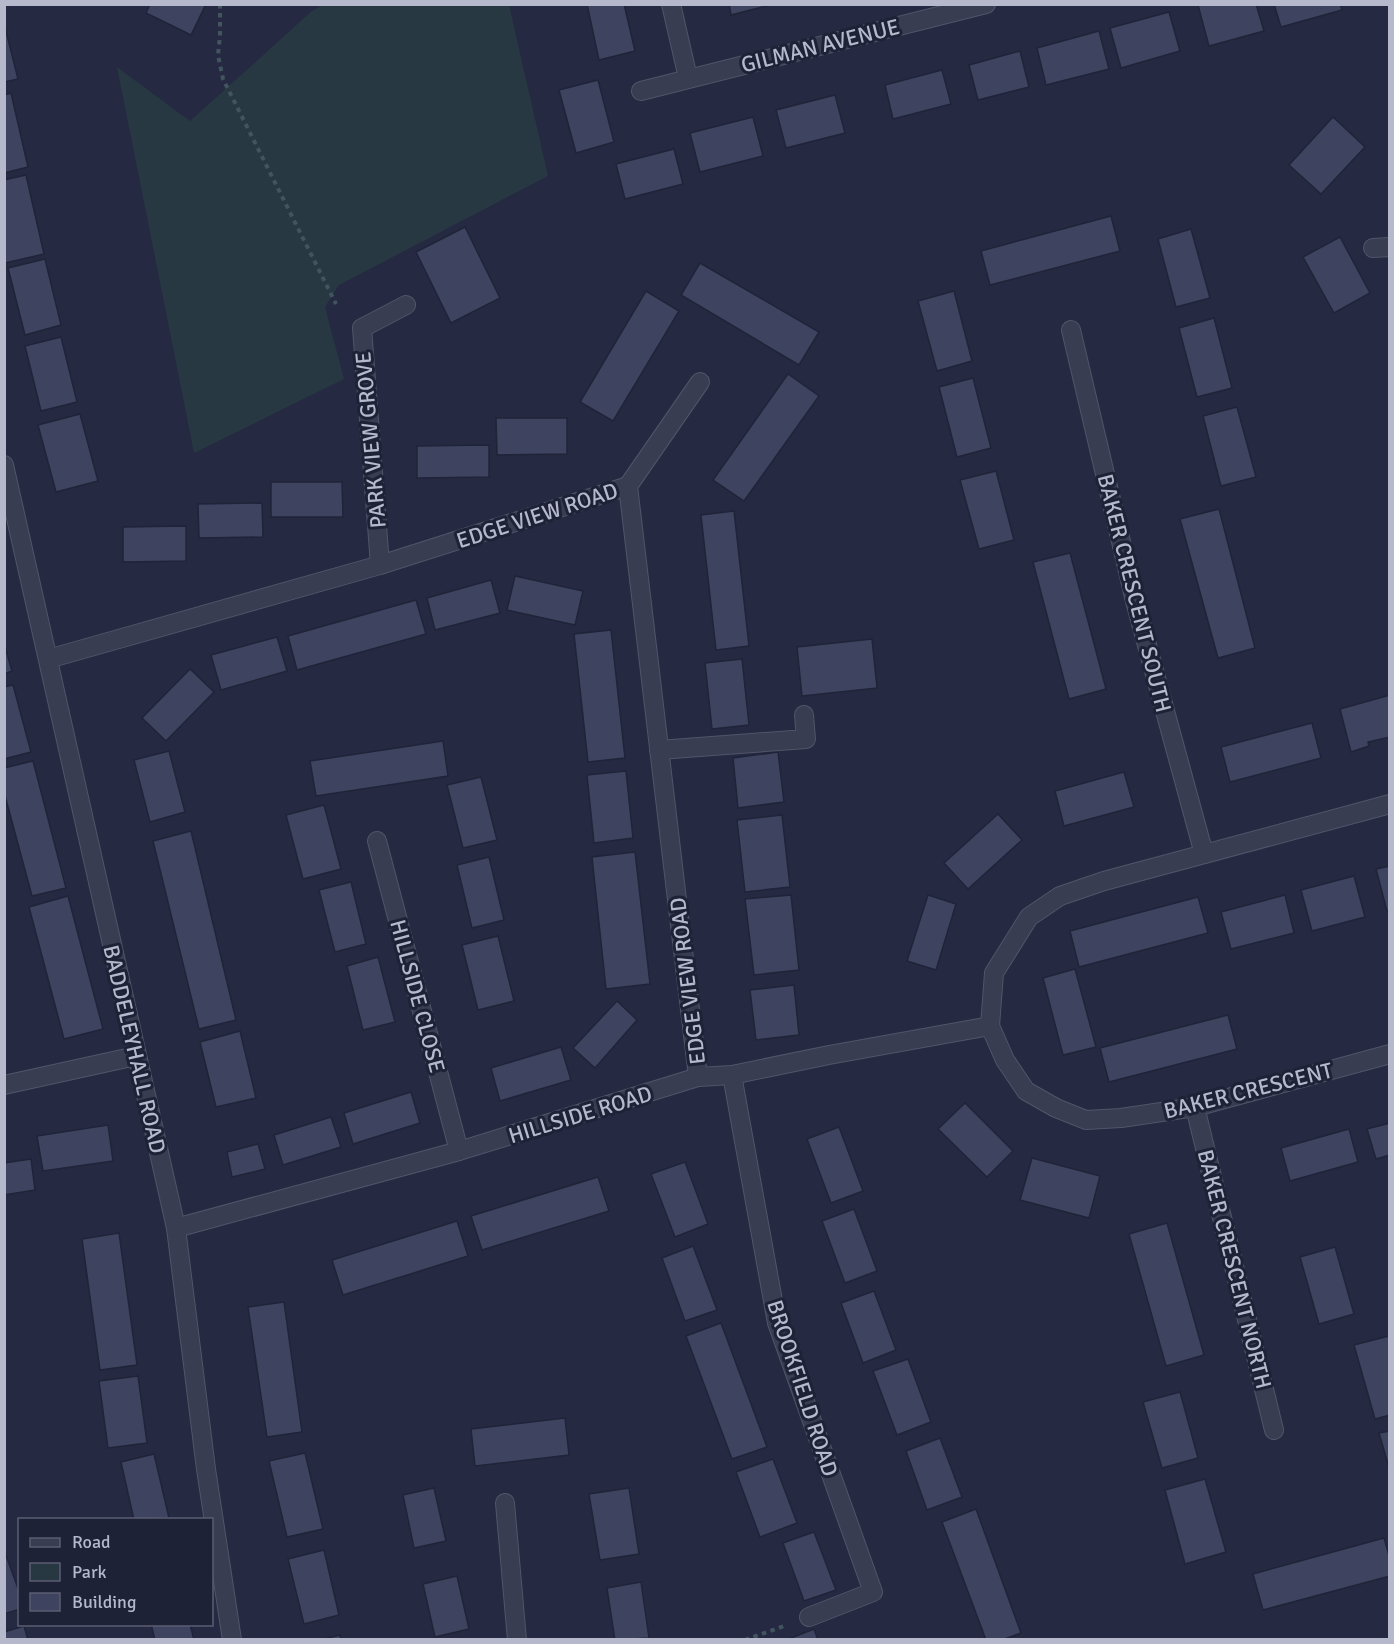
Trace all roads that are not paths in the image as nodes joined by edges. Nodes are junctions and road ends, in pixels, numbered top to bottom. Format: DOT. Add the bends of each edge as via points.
graph roads {
  1 [pos="671,4"];
  2 [pos="986,4"];
  3 [pos="688,78"];
  4 [pos="640,91"];
  5 [pos="406,305"];
  6 [pos="1071,330"];
  7 [pos="700,382"];
  8 [pos="4,465"];
  9 [pos="628,486"];
  10 [pos="380,565"];
  11 [pos="48,658"];
  12 [pos="804,715"];
  13 [pos="659,750"];
  14 [pos="1389,804"];
  15 [pos="377,841"];
  16 [pos="1204,854"];
  17 [pos="990,1026"];
  18 [pos="1389,1054"];
  19 [pos="136,1056"];
  20 [pos="732,1075"];
  21 [pos="698,1077"];
  22 [pos="4,1085"];
  23 [pos="1196,1107"];
  24 [pos="459,1151"];
  25 [pos="176,1228"];
  26 [pos="1274,1430"];
  27 [pos="505,1503"];
  28 [pos="809,1617"];
  29 [pos="232,1640"];
  30 [pos="517,1640"];
  1 -- 3 [label="street"];
  2 -- 3 [label="street, GILMAN AVENUE"];
  3 -- 4 [label="street, GILMAN AVENUE"];
  5 -- 10 [label="street, PARK VIEW GROVE" via="362,328"];
  6 -- 16 [label="street, BAKER CRESCENT SOUTH" via="1135,601"];
  7 -- 9 [label="street"];
  8 -- 11 [label="street, BADDELEYHALL ROAD"];
  9 -- 10 [label="street, EDGE VIEW ROAD"];
  9 -- 13 [label="street, EDGE VIEW ROAD"];
  10 -- 11 [label="street, EDGE VIEW ROAD"];
  11 -- 19 [label="street, BADDELEYHALL ROAD"];
  12 -- 13 [label="street" via="806,739"];
  13 -- 21 [label="street, EDGE VIEW ROAD"];
  14 -- 16 [label="street, BAKER CRESCENT"];
  15 -- 24 [label="street, HILLSIDE CLOSE"];
  16 -- 17 [label="street, BAKER CRESCENT" via="1060,896 1029,917 994,974"];
  17 -- 20 [label="street, HILLSIDE ROAD"];
  17 -- 23 [label="street, BAKER CRESCENT" via="1005,1060 1026,1091 1086,1120"];
  18 -- 23 [label="street, BAKER CRESCENT"];
  19 -- 22 [label="street"];
  19 -- 25 [label="street, BADDELEYHALL ROAD"];
  20 -- 21 [label="street, HILLSIDE ROAD"];
  20 -- 28 [label="street, BROOKFIELD ROAD" via="777,1323 873,1593"];
  21 -- 24 [label="street, HILLSIDE ROAD"];
  23 -- 26 [label="street, BAKER CRESCENT NORTH"];
  24 -- 25 [label="street, HILLSIDE ROAD"];
  25 -- 29 [label="street, BADDELEYHALL ROAD"];
  27 -- 30 [label="street"];
}
